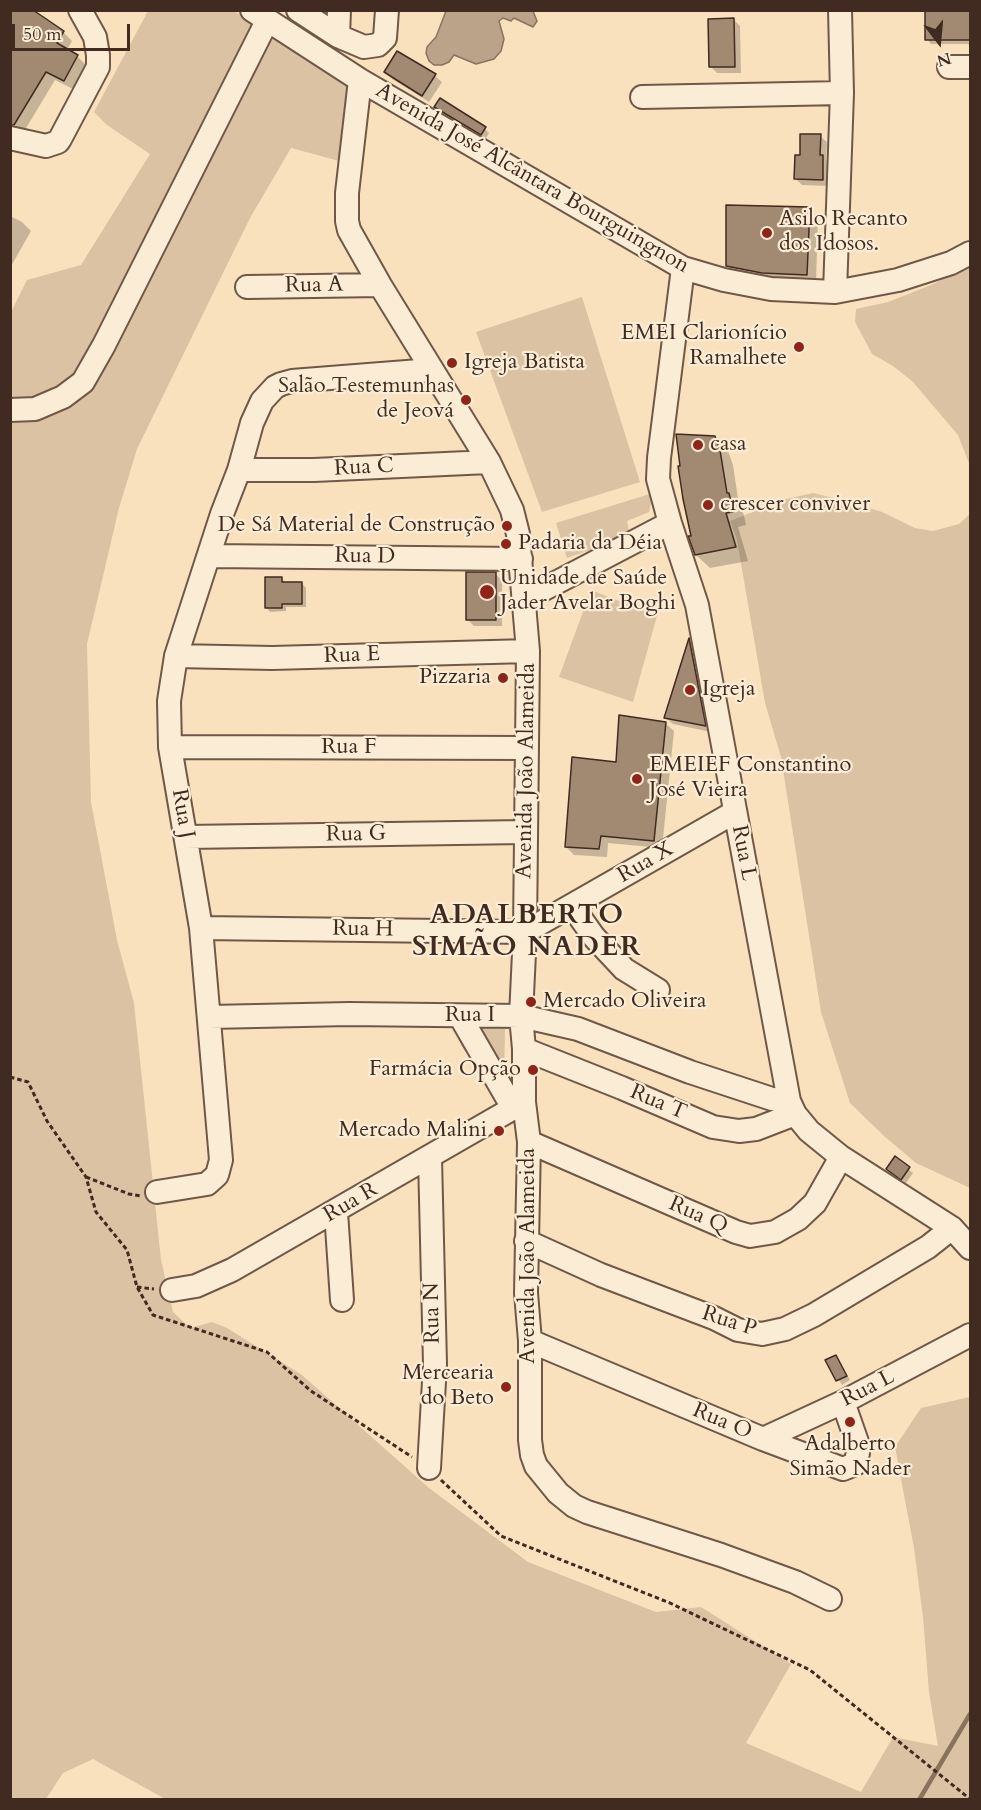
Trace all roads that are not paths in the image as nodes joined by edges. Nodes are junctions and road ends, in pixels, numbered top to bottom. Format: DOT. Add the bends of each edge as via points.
graph roads {
  1 [pos="80,10"];
  2 [pos="339,10"];
  3 [pos="387,10"];
  4 [pos="840,10"];
  5 [pos="302,12"];
  6 [pos="260,16"];
  7 [pos="338,36"];
  8 [pos="360,81"];
  9 [pos="842,93"];
  10 [pos="642,97"];
  11 [pos="10,138"];
  12 [pos="970,254"];
  13 [pos="683,268"];
  14 [pos="380,285"];
  15 [pos="247,288"];
  16 [pos="835,292"];
  17 [pos="432,370"];
  18 [pos="10,410"];
  19 [pos="489,462"];
  20 [pos="239,470"];
  21 [pos="670,523"];
  22 [pos="208,556"];
  23 [pos="521,559"];
  24 [pos="525,599"];
  25 [pos="528,651"];
  26 [pos="176,656"];
  27 [pos="170,747"];
  28 [pos="527,748"];
  29 [pos="735,812"];
  30 [pos="525,832"];
  31 [pos="186,837"];
  32 [pos="572,906"];
  33 [pos="201,928"];
  34 [pos="525,932"];
  35 [pos="658,990"];
  36 [pos="460,1016"];
  37 [pos="520,1016"];
  38 [pos="210,1017"];
  39 [pos="524,1049"];
  40 [pos="518,1105"];
  41 [pos="792,1108"];
  42 [pos="529,1142"];
  43 [pos="840,1157"];
  44 [pos="430,1158"];
  45 [pos="157,1192"];
  46 [pos="336,1212"];
  47 [pos="952,1228"];
  48 [pos="526,1241"];
  49 [pos="970,1248"];
  50 [pos="172,1290"];
  51 [pos="342,1300"];
  52 [pos="970,1335"];
  53 [pos="530,1341"];
  54 [pos="843,1402"];
  55 [pos="763,1439"];
  56 [pos="429,1468"];
  57 [pos="830,1599"];
  1 -- 11 [label="street" via="95,37 98,67 58,142 40,145"];
  2 -- 7 [label="street"];
  3 -- 7 [label="street" via="385,38 378,45 364,47"];
  4 -- 9 [label="street"];
  5 -- 7 [label="street"];
  6 -- 8 [label="street, Avenida José Alcântara Bourguingnon"];
  6 -- 18 [label="street" via="83,382 35,410"];
  8 -- 13 [label="street, Avenida José Alcântara Bourguingnon"];
  8 -- 14 [label="street, Avenida João Alameida" via="346,221"];
  9 -- 10 [label="street"];
  9 -- 16 [label="street"];
  12 -- 16 [label="street, Avenida José Alcântara Bourguingnon" via="898,280"];
  13 -- 16 [label="street, Avenida José Alcântara Bourguingnon" via="771,289"];
  13 -- 21 [label="street, Rua L" via="659,458 658,479"];
  14 -- 15 [label="street, Rua A"];
  14 -- 17 [label="street, Avenida João Alameida"];
  17 -- 19 [label="street, Avenida João Alameida"];
  17 -- 20 [label="street, Rua J" via="292,381 275,387 262,400 252,423"];
  19 -- 20 [label="street, Rua C"];
  19 -- 23 [label="street, Avenida João Alameida" via="512,510"];
  20 -- 22 [label="street, Rua J"];
  21 -- 24 [label="street"];
  21 -- 29 [label="street, Rua L" via="697,605"];
  22 -- 23 [label="street, Rua D"];
  22 -- 26 [label="street, Rua J"];
  23 -- 24 [label="street, Avenida João Alameida"];
  24 -- 25 [label="street, Avenida João Alameida"];
  25 -- 26 [label="street, Rua E" via="272,658"];
  25 -- 28 [label="street, Avenida João Alameida"];
  26 -- 27 [label="street, Rua J" via="169,701"];
  27 -- 28 [label="street, Rua F"];
  27 -- 31 [label="street, Rua J"];
  28 -- 30 [label="street, Avenida João Alameida"];
  29 -- 32 [label="street, Rua X"];
  29 -- 41 [label="street, Rua L"];
  30 -- 31 [label="street, Rua G"];
  30 -- 34 [label="street, Avenida João Alameida"];
  31 -- 33 [label="street, Rua J"];
  32 -- 34 [label="street, Rua X"];
  32 -- 35 [label="street" via="624,969"];
  33 -- 34 [label="street, Rua H"];
  33 -- 38 [label="street, Rua J"];
  34 -- 37 [label="street, Avenida João Alameida"];
  36 -- 37 [label="street, Rua I"];
  36 -- 38 [label="street, Rua I"];
  36 -- 40 [label="street"];
  37 -- 39 [label="street, Avenida João Alameida"];
  37 -- 41 [label="street, Rua I" via="578,1029"];
  38 -- 45 [label="street, Rua J" via="220,1169 207,1184"];
  39 -- 40 [label="street, Avenida João Alameida"];
  39 -- 41 [label="street, Rua T" via="713,1127 756,1129"];
  40 -- 42 [label="street, Avenida João Alameida"];
  40 -- 44 [label="street, Rua R"];
  41 -- 43 [label="street" via="809,1131"];
  42 -- 43 [label="street, Rua Q" via="750,1236 775,1232 798,1219 815,1203"];
  42 -- 48 [label="street, Avenida João Alameida"];
  43 -- 47 [label="street"];
  44 -- 46 [label="street, Rua R"];
  44 -- 56 [label="street, Rua N" via="435,1364"];
  46 -- 50 [label="street, Rua R" via="216,1279"];
  46 -- 51 [label="street"];
  47 -- 48 [label="street, Rua P" via="928,1247 813,1315 762,1334 738,1330"];
  47 -- 49 [label="street"];
  48 -- 53 [label="street, Avenida João Alameida"];
  52 -- 54 [label="street, Rua L"];
  53 -- 55 [label="street, Rua O"];
  53 -- 57 [label="street, Avenida João Alameida" via="532,1455 558,1493 587,1512 732,1559"];
  54 -- 55 [label="street, Rua L"];
  54 -- 55 [label="street, Rua O" via="857,1442 857,1459 851,1467 832,1467"];
}
